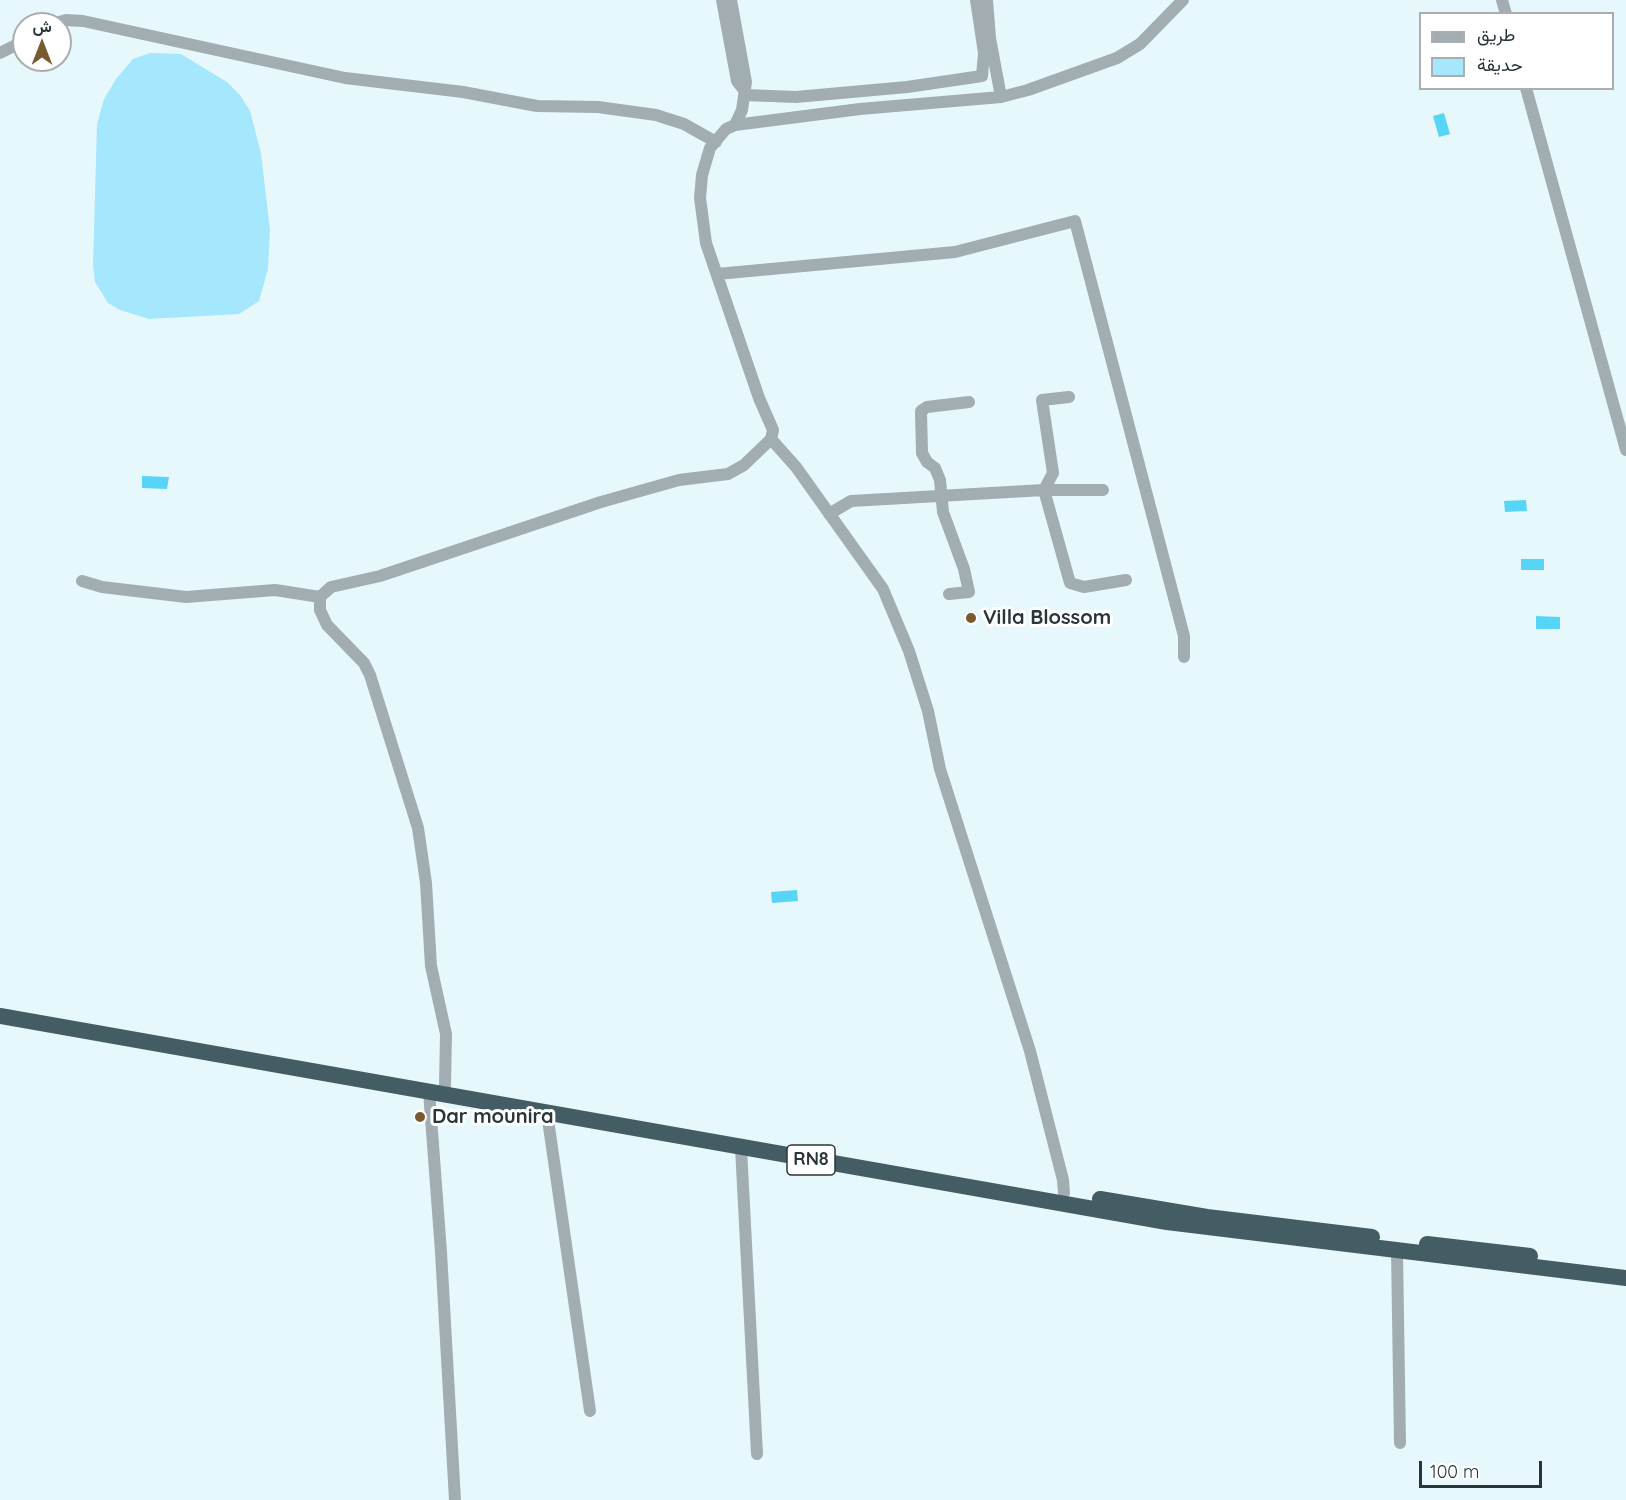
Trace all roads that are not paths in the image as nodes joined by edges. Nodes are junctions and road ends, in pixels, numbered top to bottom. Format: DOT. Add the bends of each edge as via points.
graph roads {
  1 [pos="722,0"];
  2 [pos="731,0"];
  3 [pos="976,0"];
  4 [pos="987,0"];
  5 [pos="1183,0"];
  6 [pos="72,20"];
  7 [pos="1527,90"];
  8 [pos="744,92"];
  9 [pos="1001,97"];
  10 [pos="735,125"];
  11 [pos="716,142"];
  12 [pos="717,274"];
  13 [pos="1069,397"];
  14 [pos="969,402"];
  15 [pos="771,439"];
  16 [pos="1626,450"];
  17 [pos="1044,490"];
  18 [pos="1103,490"];
  19 [pos="940,496"];
  20 [pos="829,514"];
  21 [pos="1126,580"];
  22 [pos="82,581"];
  23 [pos="949,594"];
  24 [pos="320,597"];
  25 [pos="1184,657"];
  26 [pos="0,1007"];
  27 [pos="0,1016"];
  28 [pos="437,1089"];
  29 [pos="547,1113"];
  30 [pos="741,1148"];
  31 [pos="1064,1193"];
  32 [pos="1397,1251"];
  33 [pos="1626,1268"];
  34 [pos="1626,1278"];
  35 [pos="590,1411"];
  36 [pos="1400,1443"];
  37 [pos="757,1454"];
  38 [pos="455,1500"];
  1 -- 8 [label="street" via="737,81"];
  2 -- 8 [label="street" via="746,79"];
  3 -- 8 [label="street" via="984,59 982,76 796,97"];
  4 -- 9 [label="street"];
  5 -- 9 [label="street" via="1140,44 1118,58"];
  6 -- 11 [label="street" via="345,78 463,92 537,106 598,106 656,115 684,124"];
  7 -- 16 [label="street"];
  8 -- 10 [label="street"];
  9 -- 10 [label="street"];
  10 -- 11 [label="street" via="726,129"];
  11 -- 12 [label="street" via="705,160 700,198 706,243"];
  12 -- 15 [label="street" via="773,430"];
  12 -- 25 [label="street" via="955,252 1075,221 1184,636"];
  13 -- 17 [label="street" via="1042,400 1053,473"];
  14 -- 19 [label="street" via="927,406 921,411 922,453 935,468"];
  15 -- 20 [label="street" via="796,466"];
  15 -- 24 [label="street" via="744,465 728,474 679,480 601,502 380,576 331,587"];
  17 -- 18 [label="street"];
  17 -- 19 [label="street"];
  17 -- 21 [label="street" via="1070,583 1084,587"];
  19 -- 20 [label="street" via="851,501"];
  19 -- 23 [label="street" via="969,592"];
  20 -- 31 [label="street" via="891,602 909,651 928,711 940,769 1030,1051"];
  22 -- 24 [label="street" via="186,597 275,590"];
  24 -- 28 [label="street" via="327,625 370,675 418,828 431,966 446,1034"];
  26 -- 28 [label="highway, RN8"];
  27 -- 28 [label="highway, RN8"];
  28 -- 29 [label="highway, RN8"];
  28 -- 31 [label="highway, RN8"];
  28 -- 38 [label="street" via="441,1252"];
  29 -- 30 [label="highway, RN8"];
  29 -- 35 [label="street"];
  30 -- 32 [label="highway, RN8" via="1167,1222"];
  30 -- 37 [label="street"];
  31 -- 33 [label="highway, RN8" via="1207,1217"];
  32 -- 34 [label="highway, RN8"];
  32 -- 36 [label="street"];
}
